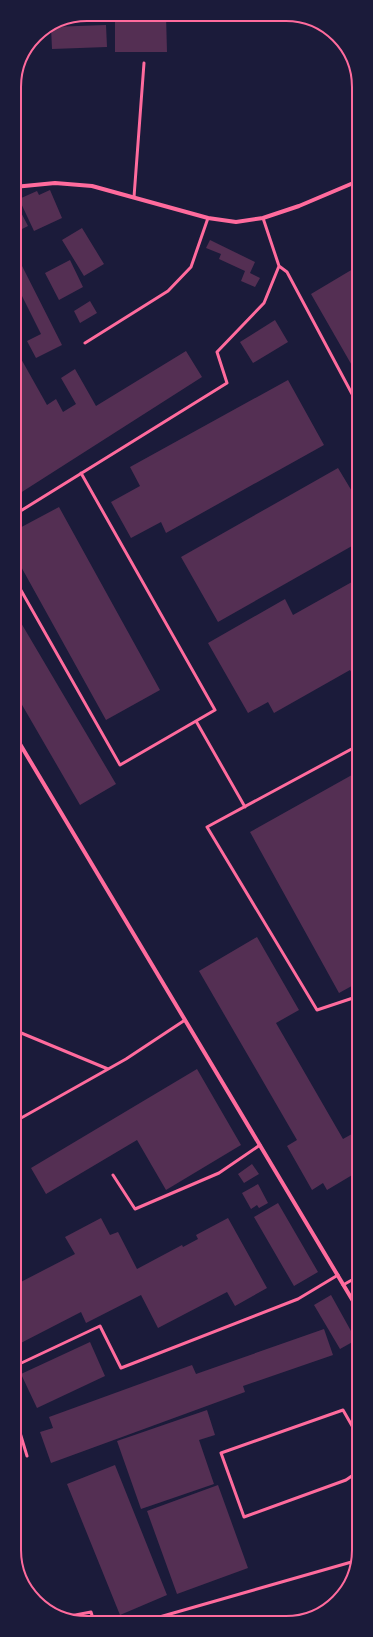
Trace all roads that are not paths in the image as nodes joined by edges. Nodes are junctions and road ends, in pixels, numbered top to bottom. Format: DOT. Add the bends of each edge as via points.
graph roads {
  1 [pos="144,63"];
  2 [pos="352,184"];
  3 [pos="21,186"];
  4 [pos="134,197"];
  5 [pos="208,218"];
  6 [pos="263,218"];
  7 [pos="279,266"];
  8 [pos="85,343"];
  9 [pos="352,395"];
  10 [pos="81,473"];
  11 [pos="21,510"];
  12 [pos="21,590"];
  13 [pos="196,721"];
  14 [pos="21,746"];
  15 [pos="352,749"];
  16 [pos="245,807"];
  17 [pos="352,998"];
  18 [pos="185,1020"];
  19 [pos="21,1033"];
  20 [pos="108,1069"];
  21 [pos="21,1118"];
  22 [pos="260,1145"];
  23 [pos="113,1175"];
  24 [pos="338,1275"];
  25 [pos="352,1280"];
  26 [pos="343,1285"];
  27 [pos="352,1300"];
  28 [pos="21,1363"];
  29 [pos="352,1426"];
  30 [pos="21,1436"];
  31 [pos="27,1456"];
  32 [pos="352,1476"];
  33 [pos="351,1561"];
  34 [pos="75,1615"];
  35 [pos="92,1616"];
  36 [pos="163,1616"];
  1 -- 4 [label="lane"];
  2 -- 6 [label="street"];
  3 -- 4 [label="street" via="73,183"];
  4 -- 5 [label="street"];
  5 -- 6 [label="street" via="236,222"];
  5 -- 8 [label="lane" via="191,267 168,291"];
  6 -- 7 [label="lane"];
  7 -- 9 [label="lane" via="288,272"];
  7 -- 10 [label="lane" via="264,303 218,352 227,383"];
  10 -- 11 [label="lane"];
  10 -- 13 [label="lane" via="215,710"];
  12 -- 13 [label="lane" via="120,765"];
  13 -- 16 [label="lane"];
  14 -- 18 [label="street"];
  15 -- 16 [label="lane"];
  16 -- 17 [label="lane" via="207,827 317,1010"];
  18 -- 20 [label="lane"];
  18 -- 22 [label="street"];
  19 -- 20 [label="lane"];
  20 -- 21 [label="lane"];
  22 -- 23 [label="lane" via="220,1173 135,1209"];
  22 -- 24 [label="street"];
  24 -- 26 [label="street"];
  24 -- 28 [label="lane" via="298,1299 121,1368 100,1326"];
  25 -- 26 [label="lane"];
  26 -- 27 [label="street"];
  29 -- 32 [label="lane" via="343,1410 221,1453 244,1517"];
  30 -- 31 [label="lane"];
  33 -- 36 [label="lane"];
  34 -- 35 [label="lane" via="91,1612"];
}
